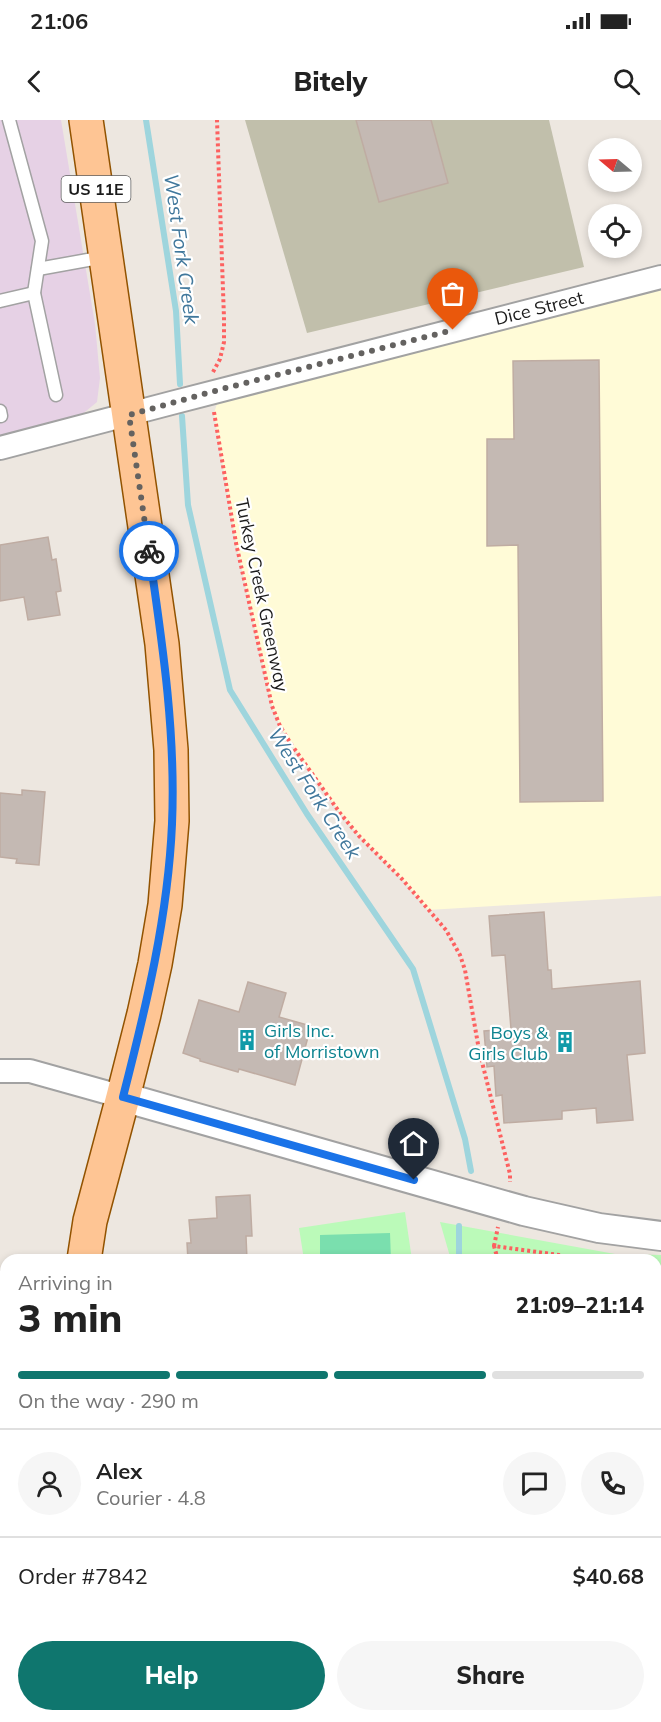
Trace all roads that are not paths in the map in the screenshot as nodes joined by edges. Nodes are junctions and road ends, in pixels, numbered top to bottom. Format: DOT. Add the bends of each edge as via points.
graph roads {
  1 [pos="9,120"];
  2 [pos="86,120"];
  3 [pos="106,257"];
  4 [pos="38,269"];
  5 [pos="661,277"];
  6 [pos="34,293"];
  7 [pos="0,301"];
  8 [pos="56,395"];
  9 [pos="129,415"];
  10 [pos="0,448"];
  11 [pos="0,1071"];
  12 [pos="123,1097"];
  13 [pos="661,1236"];
  14 [pos="85,1254"];
  1 -- 4 [label="lane" via="42,241"];
  2 -- 3 [label="main road, US 11E"];
  3 -- 4 [label="lane"];
  3 -- 9 [label="main road, US 11E"];
  4 -- 6 [label="lane"];
  5 -- 9 [label="street, Dice Street"];
  6 -- 7 [label="lane"];
  6 -- 8 [label="lane"];
  9 -- 10 [label="street, Dice Street"];
  9 -- 12 [label="main road, US 11E" via="168,698 172,821 155,964"];
  11 -- 12 [label="street" via="30,1071"];
  12 -- 13 [label="street" via="524,1211 599,1228"];
  12 -- 14 [label="main road, US 11E"];
}
